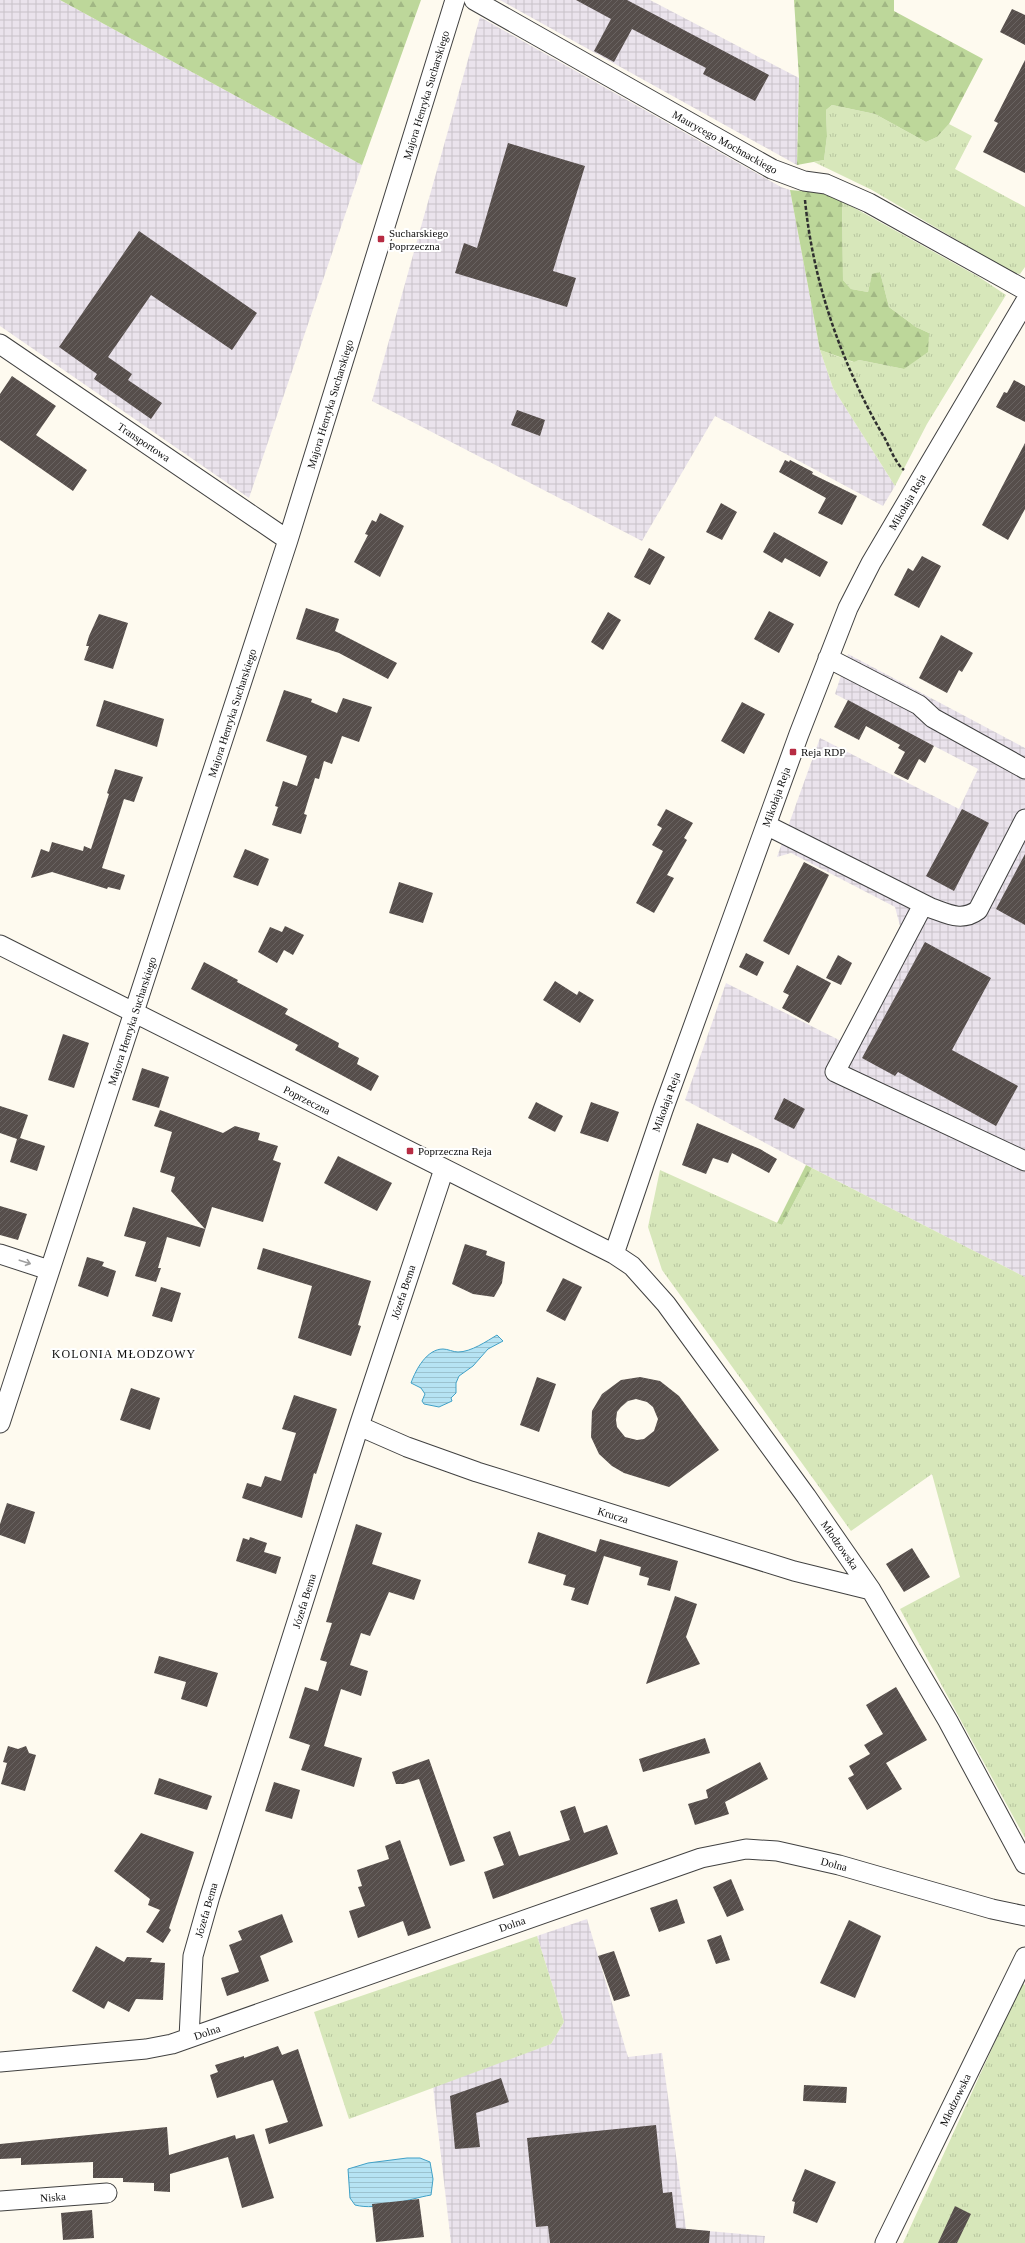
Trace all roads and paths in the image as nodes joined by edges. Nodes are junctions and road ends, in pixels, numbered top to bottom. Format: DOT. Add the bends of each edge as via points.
graph roads {
  1 [pos="455,0"];
  2 [pos="474,0"];
  3 [pos="804,181"];
  4 [pos="1025,290"];
  5 [pos="1025,302"];
  6 [pos="0,344"];
  7 [pos="918,482"];
  8 [pos="288,540"];
  9 [pos="828,658"];
  10 [pos="1025,769"];
  11 [pos="1025,819"];
  12 [pos="766,825"];
  13 [pos="923,905"];
  14 [pos="0,945"];
  15 [pos="135,1013"];
  16 [pos="1025,1161"];
  17 [pos="444,1169"];
  18 [pos="0,1254"];
  19 [pos="614,1254"];
  20 [pos="49,1270"];
  21 [pos="0,1423"];
  22 [pos="359,1426"];
  23 [pos="872,1590"];
  24 [pos="1025,1864"];
  25 [pos="1025,1916"];
  26 [pos="1025,1957"];
  27 [pos="189,2038"];
  28 [pos="0,2062"];
  29 [pos="107,2193"];
  30 [pos="0,2201"];
  31 [pos="885,2243"];
  1 -- 8 [label="street, Majora Henryka Sucharskiego"];
  2 -- 3 [label="street, Maurycego Mochnackiego" via="772,169"];
  3 -- 4 [label="street, Maurycego Mochnackiego" via="826,184 869,203"];
  3 -- 7 [label="path" via="814,263 840,346 875,421 902,468"];
  5 -- 7 [label="street, Mikołaja Reja"];
  6 -- 8 [label="street, Transportowa"];
  7 -- 9 [label="street, Mikołaja Reja" via="848,608"];
  8 -- 15 [label="street, Majora Henryka Sucharskiego"];
  9 -- 10 [label="street" via="919,705 934,718"];
  9 -- 12 [label="street, Mikołaja Reja"];
  11 -- 13 [label="street" via="978,910 969,917 953,916"];
  12 -- 13 [label="street"];
  12 -- 19 [label="street, Mikołaja Reja"];
  13 -- 16 [label="street" via="835,1072"];
  14 -- 15 [label="street, Poprzeczna"];
  15 -- 17 [label="street, Poprzeczna"];
  15 -- 20 [label="street, Majora Henryka Sucharskiego"];
  17 -- 19 [label="street, Poprzeczna"];
  17 -- 22 [label="street, Józefa Bema"];
  18 -- 20 [label="street, one-way"];
  19 -- 23 [label="street, Młodzowska" via="632,1266 666,1304"];
  20 -- 21 [label="street, Majora Henryka Sucharskiego"];
  22 -- 23 [label="street, Krucza" via="407,1447 477,1472 794,1571"];
  22 -- 27 [label="street, Józefa Bema" via="193,1956"];
  23 -- 24 [label="street, Młodzowska" via="948,1721"];
  25 -- 27 [label="street, Dolna" via="805,1857 760,1849 733,1850 701,1858"];
  26 -- 31 [label="street, Młodzowska"];
  27 -- 28 [label="street, Dolna" via="146,2049"];
  29 -- 30 [label="street, Niska"];
}
